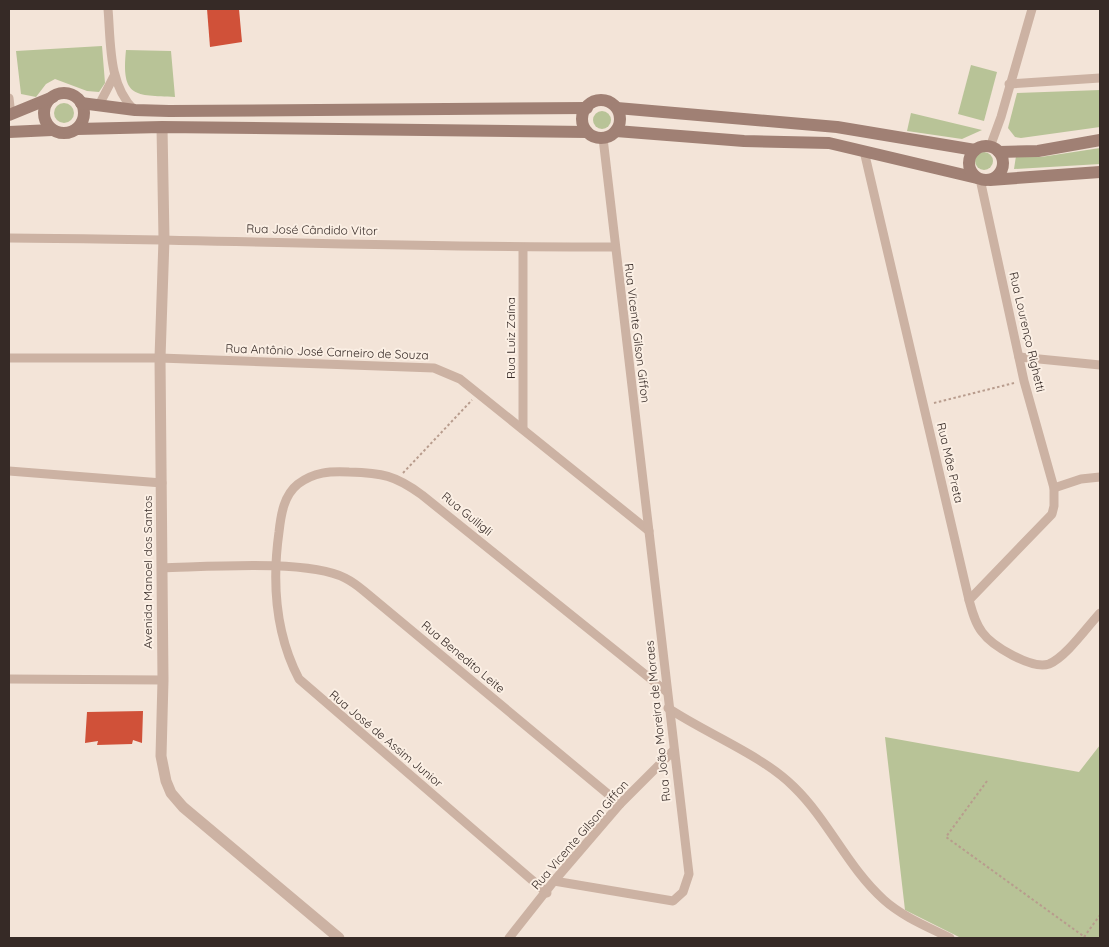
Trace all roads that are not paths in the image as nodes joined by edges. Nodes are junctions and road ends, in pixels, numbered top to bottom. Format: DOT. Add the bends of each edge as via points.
graph roads {
  1 [pos="108,9"];
  2 [pos="1032,9"];
  3 [pos="114,76"];
  4 [pos="1100,78"];
  5 [pos="1009,84"];
  6 [pos="60,94"];
  7 [pos="9,98"];
  8 [pos="81,103"];
  9 [pos="99,105"];
  10 [pos="586,108"];
  11 [pos="617,108"];
  12 [pos="135,110"];
  13 [pos="10,115"];
  14 [pos="162,127"];
  15 [pos="77,129"];
  16 [pos="52,130"];
  17 [pos="616,131"];
  18 [pos="9,132"];
  19 [pos="586,132"];
  20 [pos="602,138"];
  21 [pos="1100,140"];
  22 [pos="995,149"];
  23 [pos="975,150"];
  24 [pos="864,151"];
  25 [pos="1100,172"];
  26 [pos="983,179"];
  27 [pos="9,238"];
  28 [pos="164,239"];
  29 [pos="614,247"];
  30 [pos="523,248"];
  31 [pos="1019,357"];
  32 [pos="9,358"];
  33 [pos="160,358"];
  34 [pos="1100,365"];
  35 [pos="523,429"];
  36 [pos="9,471"];
  37 [pos="1100,477"];
  38 [pos="162,483"];
  39 [pos="1054,488"];
  40 [pos="649,531"];
  41 [pos="274,566"];
  42 [pos="162,568"];
  43 [pos="969,600"];
  44 [pos="1100,613"];
  45 [pos="9,679"];
  46 [pos="163,680"];
  47 [pos="667,692"];
  48 [pos="668,708"];
  49 [pos="673,751"];
  50 [pos="620,804"];
  51 [pos="554,881"];
  52 [pos="547,893"];
  53 [pos="339,938"];
  54 [pos="509,938"];
  55 [pos="950,938"];
  1 -- 3 [label="street"];
  2 -- 5 [label="street"];
  3 -- 9 [label="street"];
  3 -- 12 [label="street" via="124,100"];
  4 -- 5 [label="street"];
  5 -- 22 [label="street"];
  6 -- 8 [label="main road" via="72,95"];
  6 -- 13 [label="main road"];
  6 -- 16 [label="main road" via="53,96 45,106 45,119"];
  7 -- 13 [label="street"];
  8 -- 9 [label="main road"];
  8 -- 15 [label="main road" via="83,119"];
  9 -- 12 [label="main road"];
  10 -- 11 [label="main road" via="599,100 612,103"];
  10 -- 12 [label="main road"];
  10 -- 19 [label="main road" via="582,118"];
  11 -- 17 [label="main road" via="620,120"];
  11 -- 23 [label="main road" via="828,126"];
  14 -- 15 [label="main road"];
  14 -- 19 [label="main road"];
  14 -- 28 [label="street, Avenida Manoel dos Santos"];
  15 -- 16 [label="main road" via="65,134"];
  16 -- 18 [label="main road"];
  17 -- 20 [label="main road"];
  17 -- 24 [label="main road" via="744,141 829,143"];
  19 -- 20 [label="main road"];
  20 -- 29 [label="street, Rua Vicente Gilson Giffon"];
  21 -- 22 [label="main road" via="1038,151"];
  22 -- 23 [label="main road"];
  22 -- 26 [label="main road" via="1003,161 1001,170"];
  23 -- 26 [label="main road" via="969,159 970,170"];
  24 -- 26 [label="main road"];
  24 -- 43 [label="street, Rua Mãe Preta"];
  25 -- 26 [label="main road"];
  26 -- 31 [label="street, Rua Lourenço Righetti"];
  27 -- 28 [label="street, Rua José Cândido Vitor"];
  28 -- 30 [label="street, Rua José Cândido Vitor"];
  28 -- 33 [label="street, Avenida Manoel dos Santos"];
  29 -- 30 [label="street, Rua José Cândido Vitor"];
  29 -- 40 [label="street, Rua Vicente Gilson Giffon"];
  30 -- 35 [label="street, Rua Luiz Zaína"];
  31 -- 34 [label="street"];
  31 -- 39 [label="street, Rua Lourenço Righetti"];
  32 -- 33 [label="street, Rua Antônio José Carneiro de Souza"];
  33 -- 35 [label="street, Rua Antônio José Carneiro de Souza" via="434,368 460,379"];
  33 -- 38 [label="street, Avenida Manoel dos Santos"];
  35 -- 40 [label="street, Rua Antônio José Carneiro de Souza"];
  36 -- 38 [label="street"];
  37 -- 39 [label="street"];
  38 -- 42 [label="street, Avenida Manoel dos Santos"];
  39 -- 43 [label="street, Rua Lourenço Righetti" via="1052,514"];
  40 -- 47 [label="street, Rua João Moreira de Moraes"];
  41 -- 42 [label="street, Rua Benedito Leite"];
  41 -- 47 [label="street, Rua Guiligli" via="282,511 287,497 297,485 312,475 328,471 380,473 398,478"];
  41 -- 50 [label="street, Rua Benedito Leite" via="332,573 364,590"];
  41 -- 52 [label="street, Rua José de Assim Junior" via="283,638 299,679"];
  42 -- 46 [label="street, Avenida Manoel dos Santos"];
  43 -- 44 [label="street, Rua Mãe Preta" via="981,632 989,640 1037,665 1048,664 1060,657"];
  45 -- 46 [label="street"];
  46 -- 53 [label="street, Avenida Manoel dos Santos" via="161,756 171,793 183,807"];
  47 -- 48 [label="street, Rua João Moreira de Moraes"];
  48 -- 49 [label="street, Rua João Moreira de Moraes"];
  48 -- 55 [label="street" via="780,774 813,806 856,869 883,899 911,919"];
  49 -- 50 [label="street, Rua Vicente Gilson Giffon"];
  49 -- 51 [label="street, Rua João Moreira de Moraes" via="689,874 683,892 673,901"];
  50 -- 51 [label="street, Rua Vicente Gilson Giffon"];
  51 -- 52 [label="street, Rua Vicente Gilson Giffon"];
  52 -- 54 [label="street, Rua Vicente Gilson Giffon"];
}
